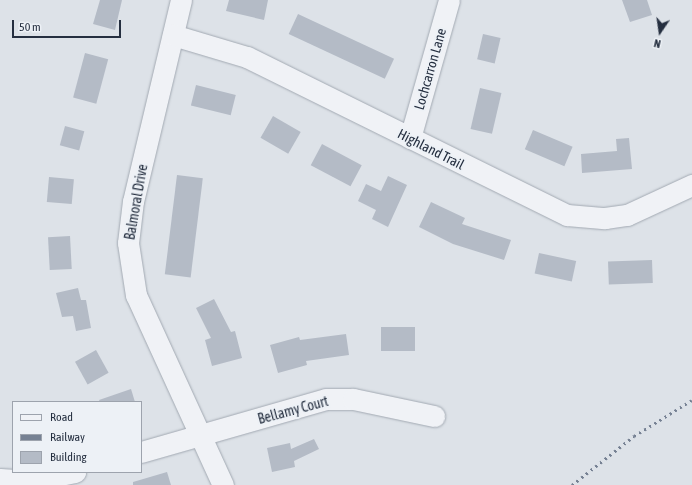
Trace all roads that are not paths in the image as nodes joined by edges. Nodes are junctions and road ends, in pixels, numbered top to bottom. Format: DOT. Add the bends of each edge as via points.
graph roads {
  1 [pos="181,0"];
  2 [pos="449,0"];
  3 [pos="173,34"];
  4 [pos="410,138"];
  5 [pos="692,185"];
  6 [pos="434,416"];
  7 [pos="201,436"];
  8 [pos="142,452"];
  9 [pos="70,473"];
  10 [pos="0,479"];
  11 [pos="223,485"];
  1 -- 3 [label="street, Balmoral Drive"];
  2 -- 4 [label="street, Lochcarron Lane"];
  3 -- 4 [label="street, Highland Trail" via="247,57"];
  3 -- 7 [label="street, Balmoral Drive" via="133,201 128,243 136,295"];
  4 -- 5 [label="street, Highland Trail" via="567,215 606,218 626,215"];
  6 -- 7 [label="street, Bellamy Court" via="353,398 326,399"];
  7 -- 8 [label="street, Bellamy Court"];
  7 -- 11 [label="street, Balmoral Drive"];
  9 -- 10 [label="street" via="30,481"];
}
